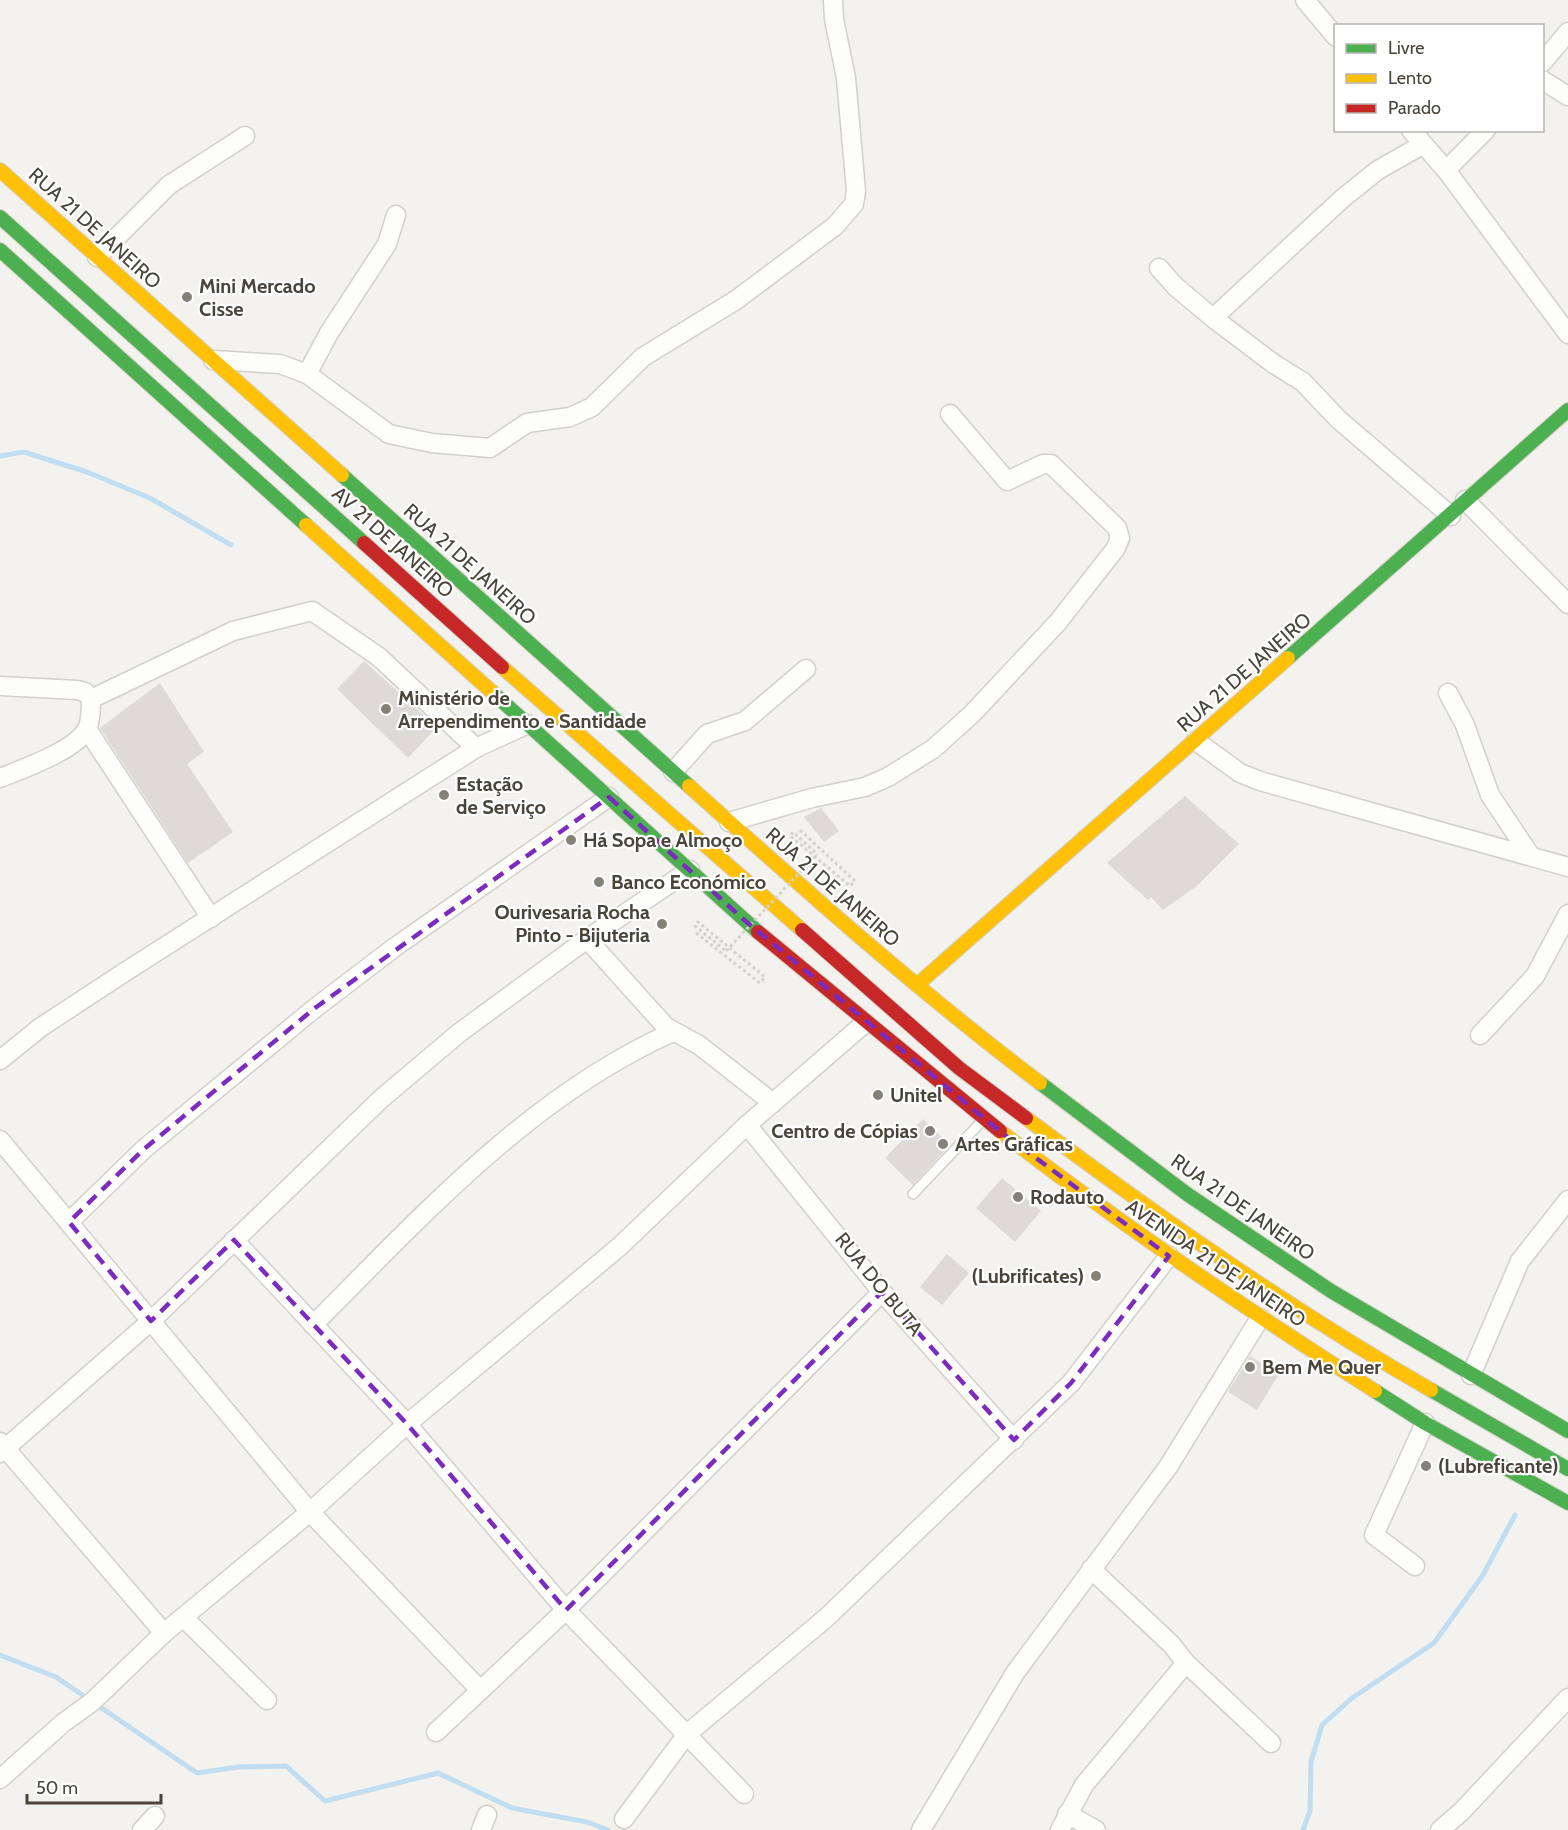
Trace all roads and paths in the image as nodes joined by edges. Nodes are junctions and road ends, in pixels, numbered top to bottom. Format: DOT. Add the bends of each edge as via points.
graph roads {
  1 [pos="833,0"];
  2 [pos="1305,0"];
  3 [pos="1568,32"];
  4 [pos="1334,35"];
  5 [pos="1544,61"];
  6 [pos="1544,81"];
  7 [pos="1568,96"];
  8 [pos="1483,132"];
  9 [pos="245,136"];
  10 [pos="1416,138"];
  11 [pos="0,170"];
  12 [pos="1446,170"];
  13 [pos="396,214"];
  14 [pos="0,217"];
  15 [pos="0,250"];
  16 [pos="97,257"];
  17 [pos="1159,268"];
  18 [pos="1213,318"];
  19 [pos="1568,334"];
  20 [pos="213,360"];
  21 [pos="307,374"];
  22 [pos="1568,410"];
  23 [pos="950,414"];
  24 [pos="1465,500"];
  25 [pos="1451,516"];
  26 [pos="1568,604"];
  27 [pos="806,669"];
  28 [pos="0,686"];
  29 [pos="1448,693"];
  30 [pos="90,699"];
  31 [pos="528,724"];
  32 [pos="87,729"];
  33 [pos="1196,741"];
  34 [pos="476,748"];
  35 [pos="673,772"];
  36 [pos="0,778"];
  37 [pos="609,796"];
  38 [pos="729,822"];
  39 [pos="800,830"];
  40 [pos="1530,855"];
  41 [pos="1565,862"];
  42 [pos="690,870"];
  43 [pos="1568,914"];
  44 [pos="211,918"];
  45 [pos="696,933"];
  46 [pos="587,939"];
  47 [pos="917,985"];
  48 [pos="865,1023"];
  49 [pos="913,1029"];
  50 [pos="673,1032"];
  51 [pos="1480,1035"];
  52 [pos="0,1060"];
  53 [pos="773,1103"];
  54 [pos="984,1119"];
  55 [pos="747,1125"];
  56 [pos="0,1140"];
  57 [pos="913,1194"];
  58 [pos="1568,1200"];
  59 [pos="69,1222"];
  60 [pos="234,1240"];
  61 [pos="1169,1256"];
  62 [pos="882,1292"];
  63 [pos="1260,1318"];
  64 [pos="151,1321"];
  65 [pos="313,1325"];
  66 [pos="1471,1375"];
  67 [pos="1425,1423"];
  68 [pos="407,1424"];
  69 [pos="1568,1431"];
  70 [pos="1014,1440"];
  71 [pos="2,1448"];
  72 [pos="1568,1469"];
  73 [pos="1568,1503"];
  74 [pos="310,1512"];
  75 [pos="1415,1566"];
  76 [pos="1091,1569"];
  77 [pos="566,1610"];
  78 [pos="183,1617"];
  79 [pos="164,1634"];
  80 [pos="1186,1663"];
  81 [pos="480,1690"];
  82 [pos="1568,1698"];
  83 [pos="267,1700"];
  84 [pos="436,1732"];
  85 [pos="687,1734"];
  86 [pos="1271,1743"];
  87 [pos="0,1779"];
  88 [pos="744,1794"];
  89 [pos="155,1816"];
  90 [pos="624,1819"];
  91 [pos="1063,1822"];
  92 [pos="142,1830"];
  93 [pos="921,1830"];
  94 [pos="1096,1830"];
  95 [pos="1440,1830"];
  1 -- 21 [label="street" via="846,78 854,204 836,226 736,300 643,357 592,407 570,417 527,423 490,448 432,443 389,434"];
  2 -- 4 [label="street"];
  3 -- 5 [label="street"];
  6 -- 7 [label="street"];
  8 -- 12 [label="street"];
  9 -- 16 [label="street" via="169,185"];
  10 -- 12 [label="street"];
  10 -- 18 [label="street" via="1293,242"];
  11 -- 16 [label="main road, RUA 21 DE JANEIRO"];
  12 -- 19 [label="street"];
  13 -- 21 [label="street" via="387,244"];
  14 -- 49 [label="main road, AV 21 DE JANEIRO"];
  15 -- 31 [label="main road"];
  16 -- 20 [label="main road, RUA 21 DE JANEIRO"];
  17 -- 18 [label="street"];
  18 -- 25 [label="street" via="1303,382 1338,419"];
  20 -- 21 [label="street" via="269,361"];
  20 -- 35 [label="main road, RUA 21 DE JANEIRO"];
  22 -- 24 [label="main road, RUA 21 DE JANEIRO"];
  23 -- 38 [label="street" via="1007,481 1042,464 1051,464 1117,528 1120,538 1116,548 1058,622 972,714 933,748 865,787"];
  24 -- 25 [label="main road, RUA 21 DE JANEIRO"];
  24 -- 26 [label="street"];
  25 -- 33 [label="main road, RUA 21 DE JANEIRO"];
  27 -- 35 [label="street" via="745,721 707,735"];
  28 -- 30 [label="street" via="77,690"];
  29 -- 40 [label="street" via="1465,725 1490,795"];
  30 -- 32 [label="street"];
  30 -- 34 [label="street" via="233,631 312,611 379,657"];
  31 -- 34 [label="street"];
  31 -- 37 [label="main road"];
  32 -- 36 [label="street" via="46,758"];
  32 -- 44 [label="street"];
  33 -- 40 [label="street" via="1240,773 1260,781"];
  33 -- 47 [label="main road, RUA 21 DE JANEIRO"];
  34 -- 44 [label="street"];
  35 -- 38 [label="main road, RUA 21 DE JANEIRO"];
  37 -- 42 [label="main road"];
  37 -- 59 [label="street" via="315,1008 144,1149"];
  38 -- 47 [label="main road, RUA 21 DE JANEIRO"];
  39 -- 45 [label="path, bridge" via="855,881 850,886 790,836 793,832 817,854 726,951 696,926 698,922 765,977 760,983"];
  40 -- 41 [label="street"];
  42 -- 46 [label="street"];
  42 -- 48 [label="main road"];
  43 -- 51 [label="street" via="1535,976"];
  44 -- 52 [label="street" via="40,1027"];
  46 -- 50 [label="street"];
  46 -- 60 [label="street" via="459,1033 382,1098"];
  47 -- 66 [label="main road, RUA 21 DE JANEIRO" via="1024,1072 1187,1194 1331,1291"];
  48 -- 53 [label="street"];
  48 -- 54 [label="main road, AVENIDA 21 DE JANEIRO"];
  49 -- 72 [label="main road, AVENIDA 21 DE JANEIRO" via="1142,1205 1270,1292 1373,1357"];
  50 -- 53 [label="street" via="699,1046"];
  50 -- 65 [label="street" via="608,1066 518,1130"];
  53 -- 55 [label="street"];
  54 -- 57 [label="lane"];
  54 -- 61 [label="main road, AVENIDA 21 DE JANEIRO"];
  55 -- 62 [label="street, RUA DO BUTA"];
  55 -- 68 [label="street" via="619,1247"];
  56 -- 59 [label="street"];
  58 -- 66 [label="street" via="1520,1261"];
  59 -- 64 [label="street"];
  60 -- 64 [label="street"];
  60 -- 65 [label="street"];
  61 -- 63 [label="main road, AVENIDA 21 DE JANEIRO"];
  61 -- 70 [label="street" via="1071,1383"];
  62 -- 70 [label="street, RUA DO BUTA"];
  62 -- 77 [label="street"];
  63 -- 67 [label="main road, AVENIDA 21 DE JANEIRO"];
  63 -- 76 [label="street" via="1168,1467"];
  64 -- 71 [label="street"];
  64 -- 74 [label="street"];
  65 -- 68 [label="street"];
  66 -- 69 [label="main road, RUA 21 DE JANEIRO"];
  67 -- 73 [label="main road, AVENIDA 21 DE JANEIRO"];
  67 -- 75 [label="street" via="1374,1536"];
  68 -- 74 [label="street"];
  68 -- 77 [label="street"];
  70 -- 85 [label="street" via="826,1618"];
  71 -- 79 [label="street"];
  74 -- 78 [label="street"];
  74 -- 81 [label="street"];
  76 -- 80 [label="street"];
  76 -- 93 [label="street" via="1010,1681"];
  77 -- 81 [label="street"];
  77 -- 85 [label="street"];
  78 -- 79 [label="street"];
  78 -- 83 [label="street"];
  79 -- 87 [label="street" via="92,1702"];
  80 -- 86 [label="street"];
  80 -- 91 [label="street" via="1084,1785"];
  81 -- 84 [label="street"];
  82 -- 95 [label="street"];
  85 -- 88 [label="street"];
  85 -- 90 [label="street"];
  89 -- 92 [label="street"];
  91 -- 94 [label="street"];
}
